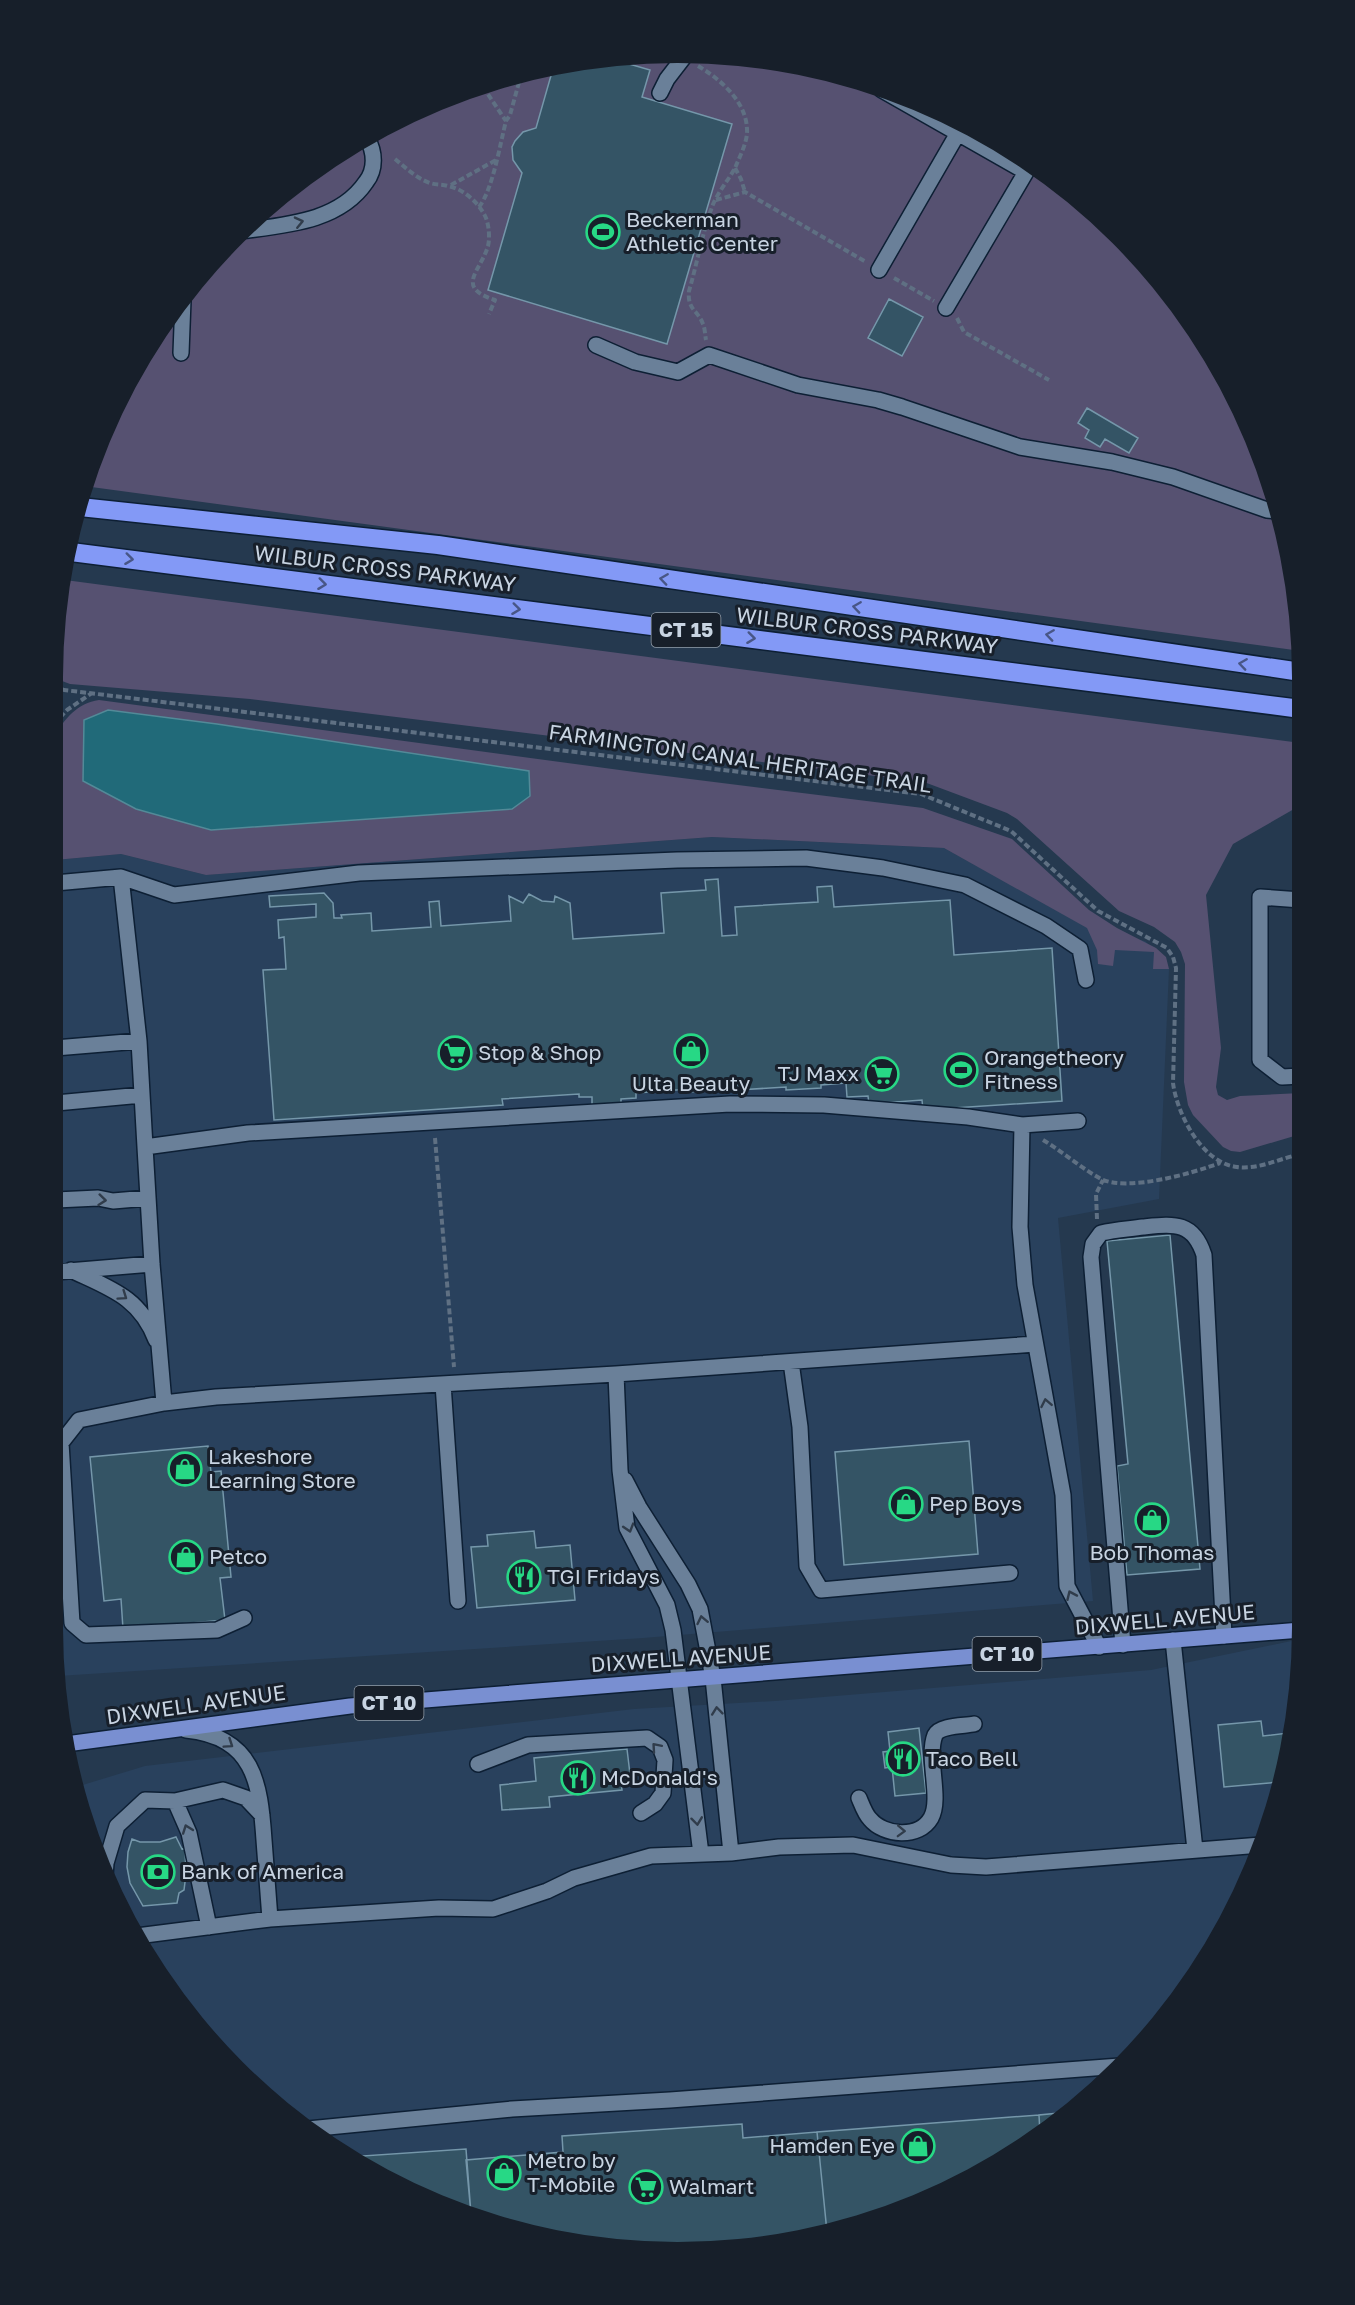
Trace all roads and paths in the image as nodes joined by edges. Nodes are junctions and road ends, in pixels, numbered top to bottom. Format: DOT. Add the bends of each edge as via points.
graph roads {
  1 [pos="679,63"];
  2 [pos="694,63"];
  3 [pos="519,84"];
  4 [pos="660,93"];
  5 [pos="487,94"];
  6 [pos="933,119"];
  7 [pos="506,121"];
  8 [pos="958,133"];
  9 [pos="370,145"];
  10 [pos="395,159"];
  11 [pos="496,160"];
  12 [pos="735,168"];
  13 [pos="450,186"];
  14 [pos="745,192"];
  15 [pos="716,200"];
  16 [pos="479,207"];
  17 [pos="258,228"];
  18 [pos="879,270"];
  19 [pos="946,308"];
  20 [pos="182,314"];
  21 [pos="489,314"];
  22 [pos="596,345"];
  23 [pos="181,353"];
  24 [pos="709,355"];
  25 [pos="1049,380"];
  26 [pos="87,508"];
  27 [pos="1269,510"];
  28 [pos="76,553"];
  29 [pos="1292,671"];
  30 [pos="63,690"];
  31 [pos="93,692"];
  32 [pos="1292,707"];
  33 [pos="63,714"];
  34 [pos="121,877"];
  35 [pos="63,882"];
  36 [pos="1292,899"];
  37 [pos="1086,980"];
  38 [pos="140,1041"];
  39 [pos="63,1047"];
  40 [pos="1292,1076"];
  41 [pos="142,1095"];
  42 [pos="63,1102"];
  43 [pos="1078,1121"];
  44 [pos="1022,1125"];
  45 [pos="435,1138"];
  46 [pos="146,1147"];
  47 [pos="1292,1156"];
  48 [pos="1220,1163"];
  49 [pos="1103,1180"];
  50 [pos="148,1198"];
  51 [pos="63,1200"];
  52 [pos="1101,1233"];
  53 [pos="152,1264"];
  54 [pos="64,1271"];
  55 [pos="1035,1344"];
  56 [pos="159,1349"];
  57 [pos="791,1362"];
  58 [pos="454,1368"];
  59 [pos="616,1374"];
  60 [pos="443,1384"];
  61 [pos="164,1403"];
  62 [pos="63,1440"];
  63 [pos="620,1470"];
  64 [pos="63,1476"];
  65 [pos="1010,1574"];
  66 [pos="458,1601"];
  67 [pos="244,1618"];
  68 [pos="1292,1631"];
  69 [pos="1224,1636"];
  70 [pos="1173,1640"];
  71 [pos="1122,1645"];
  72 [pos="1099,1647"];
  73 [pos="713,1678"];
  74 [pos="679,1680"];
  75 [pos="974,1724"];
  76 [pos="174,1728"];
  77 [pos="74,1743"];
  78 [pos="478,1764"];
  79 [pos="859,1798"];
  80 [pos="175,1801"];
  81 [pos="641,1813"];
  82 [pos="262,1815"];
  83 [pos="1251,1846"];
  84 [pos="1195,1851"];
  85 [pos="731,1853"];
  86 [pos="701,1854"];
  87 [pos="108,1857"];
  88 [pos="270,1919"];
  89 [pos="209,1927"];
  90 [pos="145,1935"];
  91 [pos="1107,2067"];
  92 [pos="321,2128"];
  1 -- 4 [label="lane"];
  2 -- 12 [label="path" via="716,76 736,99 747,127"];
  3 -- 7 [label="path"];
  5 -- 7 [label="path"];
  6 -- 8 [label="lane"];
  7 -- 11 [label="path"];
  8 -- 18 [label="lane"];
  8 -- 19 [label="lane" via="1026,172"];
  17 -- 9 [label="lane, one-way" via="323,215 347,202 373,170"];
  10 -- 13 [label="path" via="432,184"];
  11 -- 13 [label="path"];
  11 -- 16 [label="path"];
  12 -- 14 [label="path"];
  12 -- 15 [label="path"];
  13 -- 16 [label="path" via="472,198"];
  14 -- 15 [label="path"];
  14 -- 18 [label="path"];
  15 -- 24 [label="path" via="688,300 703,323"];
  16 -- 21 [label="path" via="486,219 488,245 472,281 481,296 495,300"];
  18 -- 19 [label="path"];
  19 -- 25 [label="path" via="960,321 964,332"];
  20 -- 23 [label="lane"];
  22 -- 24 [label="lane" via="635,362 678,372"];
  24 -- 27 [label="lane" via="798,385 902,406 1020,447 1163,474"];
  29 -- 26 [label="highway, WILBUR CROSS PARKWAY / CT 15, one-way" via="438,545"];
  28 -- 32 [label="highway, WILBUR CROSS PARKWAY / CT 15, one-way"];
  30 -- 31 [label="path, FARMINGTON CANAL HERITAGE TRAIL"];
  31 -- 33 [label="path"];
  31 -- 48 [label="path, FARMINGTON CANAL HERITAGE TRAIL" via="921,795 1004,827 1098,911 1170,952 1176,968 1175,1097 1188,1127"];
  34 -- 35 [label="lane"];
  34 -- 37 [label="lane" via="174,895 359,873 806,858 883,868 965,885 1046,926 1080,949"];
  34 -- 38 [label="lane"];
  36 -- 40 [label="lane" via="1260,897 1260,1060 1282,1077"];
  38 -- 39 [label="lane"];
  38 -- 41 [label="lane"];
  41 -- 42 [label="lane"];
  41 -- 46 [label="lane"];
  43 -- 44 [label="lane"];
  44 -- 46 [label="lane" via="832,1106 730,1104 272,1132"];
  44 -- 49 [label="path"];
  44 -- 55 [label="lane" via="1020,1227"];
  45 -- 58 [label="path"];
  46 -- 50 [label="lane"];
  47 -- 48 [label="path" via="1239,1168"];
  48 -- 49 [label="path" via="1128,1184"];
  49 -- 52 [label="path" via="1096,1194"];
  51 -- 50 [label="lane, one-way"];
  50 -- 53 [label="lane"];
  52 -- 69 [label="lane" via="1173,1224 1199,1240 1204,1255"];
  52 -- 71 [label="lane" via="1090,1257"];
  53 -- 54 [label="lane"];
  53 -- 56 [label="lane"];
  54 -- 56 [label="lane, one-way" via="127,1297 145,1318"];
  55 -- 57 [label="lane"];
  72 -- 55 [label="lane, one-way" via="1067,1586 1063,1495"];
  56 -- 61 [label="lane"];
  57 -- 59 [label="lane"];
  57 -- 65 [label="lane" via="800,1427 807,1566 822,1590"];
  59 -- 60 [label="lane"];
  59 -- 63 [label="lane"];
  60 -- 61 [label="lane"];
  60 -- 66 [label="lane"];
  61 -- 62 [label="lane" via="79,1420"];
  73 -- 63 [label="lane, one-way" via="696,1601"];
  63 -- 74 [label="lane, one-way" via="627,1528 667,1605"];
  64 -- 67 [label="lane" via="72,1623 86,1635 218,1630"];
  68 -- 69 [label="main road, DIXWELL AVENUE / CT 10"];
  69 -- 70 [label="main road, DIXWELL AVENUE / CT 10"];
  70 -- 71 [label="main road, DIXWELL AVENUE / CT 10"];
  70 -- 84 [label="lane"];
  71 -- 72 [label="main road, DIXWELL AVENUE / CT 10"];
  72 -- 73 [label="main road, DIXWELL AVENUE / CT 10"];
  73 -- 74 [label="main road, DIXWELL AVENUE / CT 10"];
  85 -- 73 [label="lane, one-way"];
  74 -- 76 [label="main road, DIXWELL AVENUE / CT 10" via="350,1706"];
  74 -- 86 [label="lane, one-way"];
  79 -- 75 [label="lane, one-way" via="870,1820 888,1830 909,1832 924,1826 934,1809 932,1751 936,1734 940,1729"];
  76 -- 77 [label="main road, DIXWELL AVENUE / CT 10"];
  76 -- 82 [label="lane, one-way" via="213,1735 237,1749 259,1790"];
  81 -- 78 [label="lane, one-way" via="663,1793 665,1760 660,1747 647,1738 528,1745"];
  80 -- 82 [label="lane" via="223,1790 246,1798"];
  80 -- 87 [label="lane" via="145,1800 117,1826"];
  89 -- 80 [label="lane, one-way" via="189,1833"];
  82 -- 88 [label="lane"];
  83 -- 84 [label="lane"];
  84 -- 85 [label="lane" via="986,1867 951,1865 853,1845"];
  85 -- 86 [label="lane"];
  86 -- 88 [label="lane" via="651,1856 574,1878 493,1909 439,1908"];
  88 -- 89 [label="lane"];
  89 -- 90 [label="lane"];
  91 -- 92 [label="lane" via="512,2109"];
}
